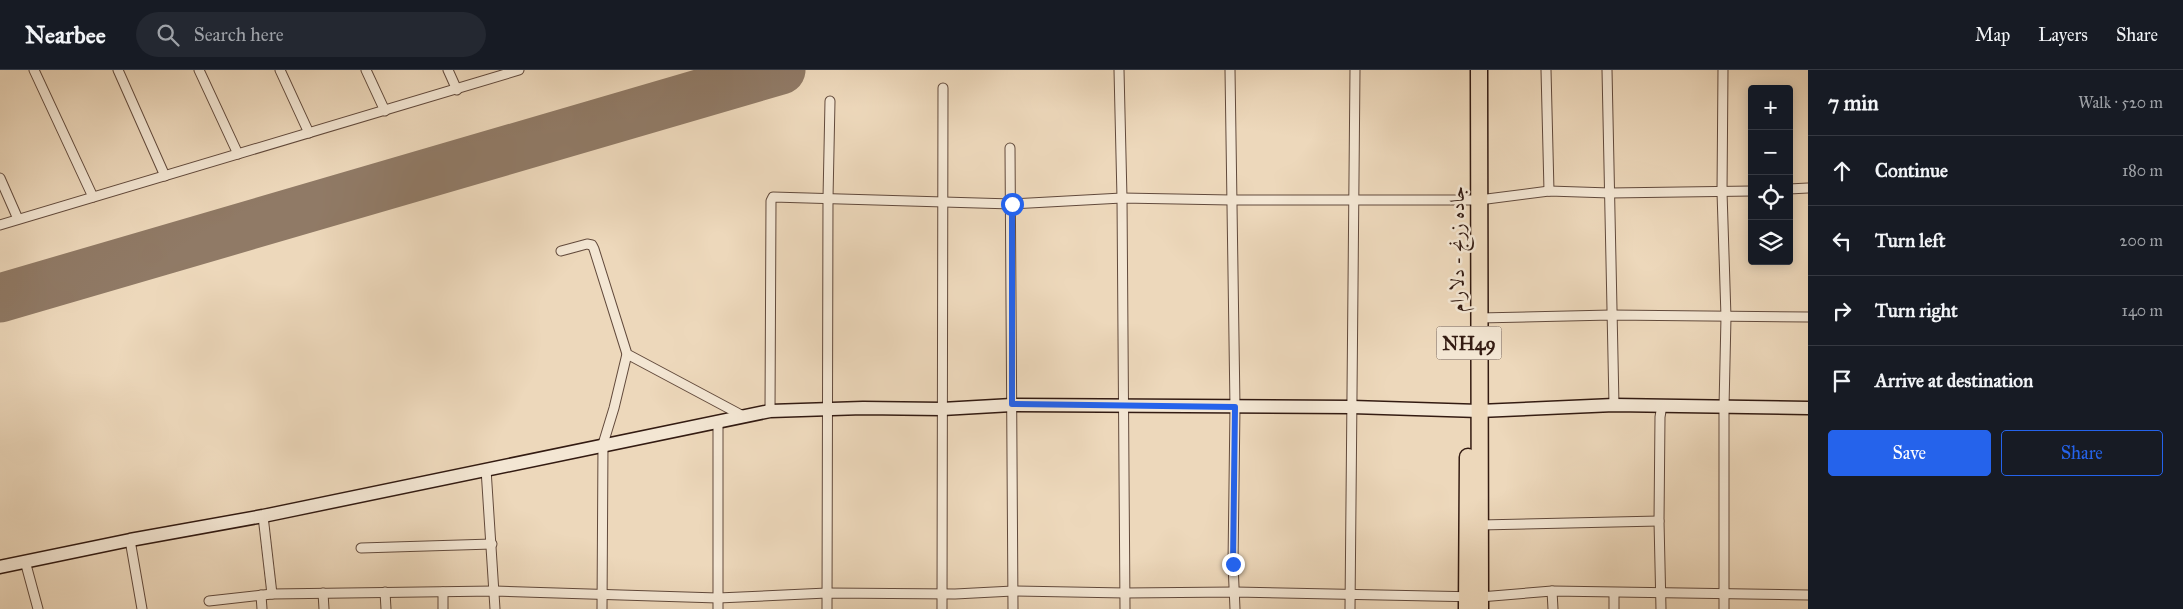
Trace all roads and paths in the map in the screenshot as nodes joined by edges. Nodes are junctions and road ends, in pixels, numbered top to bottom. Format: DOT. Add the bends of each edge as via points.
graph roads {
  1 [pos="34,70"];
  2 [pos="118,70"];
  3 [pos="199,70"];
  4 [pos="280,70"];
  5 [pos="366,70"];
  6 [pos="448,70"];
  7 [pos="519,70"];
  8 [pos="1118,70"];
  9 [pos="1230,70"];
  10 [pos="1355,70"];
  11 [pos="1470,70"];
  12 [pos="1479,70"];
  13 [pos="1546,70"];
  14 [pos="1607,70"];
  15 [pos="1723,70"];
  16 [pos="943,88"];
  17 [pos="457,90"];
  18 [pos="830,101"];
  19 [pos="385,111"];
  20 [pos="309,133"];
  21 [pos="1010,148"];
  22 [pos="238,154"];
  23 [pos="165,176"];
  24 [pos="0,178"];
  25 [pos="1808,188"];
  26 [pos="1793,189"];
  27 [pos="1549,191"];
  28 [pos="1748,191"];
  29 [pos="1610,192"];
  30 [pos="1722,192"];
  31 [pos="93,197"];
  32 [pos="828,198"];
  33 [pos="1122,198"];
  34 [pos="1231,200"];
  35 [pos="1353,200"];
  36 [pos="1474,200"];
  37 [pos="943,201"];
  38 [pos="1012,204"];
  39 [pos="18,219"];
  40 [pos="0,224"];
  41 [pos="561,251"];
  42 [pos="1611,315"];
  43 [pos="1808,317"];
  44 [pos="1478,318"];
  45 [pos="1726,318"];
  46 [pos="626,354"];
  47 [pos="1012,404"];
  48 [pos="1614,405"];
  49 [pos="1662,405"];
  50 [pos="1123,407"];
  51 [pos="1235,407"];
  52 [pos="1352,407"];
  53 [pos="1724,407"];
  54 [pos="942,408"];
  55 [pos="1808,408"];
  56 [pos="827,409"];
  57 [pos="770,411"];
  58 [pos="1474,411"];
  59 [pos="745,417"];
  60 [pos="718,422"];
  61 [pos="603,444"];
  62 [pos="486,469"];
  63 [pos="263,516"];
  64 [pos="1659,521"];
  65 [pos="1480,525"];
  66 [pos="130,540"];
  67 [pos="492,544"];
  68 [pos="361,548"];
  69 [pos="26,561"];
  70 [pos="0,567"];
  71 [pos="1012,591"];
  72 [pos="1552,591"];
  73 [pos="385,592"];
  74 [pos="443,592"];
  75 [pos="495,592"];
  76 [pos="1235,592"];
  77 [pos="323,593"];
  78 [pos="827,593"];
  79 [pos="1126,593"];
  80 [pos="1614,593"];
  81 [pos="272,594"];
  82 [pos="603,594"];
  83 [pos="942,594"];
  84 [pos="1661,594"];
  85 [pos="261,595"];
  86 [pos="1724,595"];
  87 [pos="1808,595"];
  88 [pos="1350,596"];
  89 [pos="718,598"];
  90 [pos="209,601"];
  91 [pos="1474,603"];
  92 [pos="38,609"];
  93 [pos="142,609"];
  94 [pos="262,609"];
  95 [pos="324,609"];
  96 [pos="386,609"];
  97 [pos="443,609"];
  98 [pos="496,609"];
  99 [pos="602,609"];
  100 [pos="718,609"];
  101 [pos="827,609"];
  102 [pos="942,609"];
  103 [pos="1013,609"];
  104 [pos="1125,609"];
  105 [pos="1235,609"];
  106 [pos="1350,609"];
  107 [pos="1552,609"];
  108 [pos="1614,609"];
  109 [pos="1661,609"];
  110 [pos="1724,609"];
  1 -- 31 [label="street"];
  2 -- 23 [label="street"];
  3 -- 22 [label="street"];
  4 -- 20 [label="street"];
  5 -- 19 [label="street"];
  6 -- 17 [label="street"];
  7 -- 17 [label="street"];
  8 -- 33 [label="street"];
  9 -- 34 [label="street"];
  10 -- 35 [label="street"];
  11 -- 36 [label="highway, جاده زرنج - دلارام / NH49"];
  12 -- 36 [label="highway, جاده زرنج - دلارام / NH49"];
  13 -- 27 [label="street"];
  14 -- 29 [label="street"];
  15 -- 30 [label="street"];
  16 -- 37 [label="street"];
  17 -- 19 [label="street"];
  18 -- 32 [label="street"];
  19 -- 20 [label="street"];
  20 -- 22 [label="street"];
  21 -- 38 [label="street"];
  22 -- 23 [label="street"];
  23 -- 31 [label="street"];
  24 -- 39 [label="street"];
  25 -- 26 [label="street"];
  27 -- 29 [label="street"];
  27 -- 36 [label="street"];
  28 -- 30 [label="street"];
  29 -- 30 [label="street"];
  29 -- 42 [label="street"];
  30 -- 45 [label="street"];
  31 -- 39 [label="street"];
  32 -- 37 [label="street"];
  32 -- 56 [label="street"];
  32 -- 57 [label="street" via="771,199"];
  33 -- 34 [label="street"];
  33 -- 38 [label="street"];
  33 -- 50 [label="street"];
  34 -- 35 [label="street"];
  34 -- 51 [label="street"];
  35 -- 36 [label="street"];
  35 -- 52 [label="street"];
  36 -- 44 [label="highway, جاده زرنج - دلارام / NH49"];
  36 -- 58 [label="highway, جاده زرنج - دلارام / NH49"];
  37 -- 38 [label="street"];
  37 -- 54 [label="street"];
  38 -- 47 [label="street"];
  39 -- 40 [label="street"];
  41 -- 46 [label="street" via="592,245"];
  42 -- 44 [label="street"];
  42 -- 45 [label="street"];
  42 -- 48 [label="street"];
  43 -- 45 [label="street"];
  44 -- 58 [label="highway, جاده زرنج - دلارام / NH49"];
  45 -- 53 [label="street"];
  46 -- 59 [label="street"];
  46 -- 61 [label="street"];
  47 -- 50 [label="street"];
  47 -- 54 [label="street"];
  47 -- 71 [label="street"];
  48 -- 49 [label="street"];
  48 -- 58 [label="street"];
  49 -- 53 [label="street"];
  49 -- 64 [label="street"];
  50 -- 51 [label="street"];
  50 -- 79 [label="street"];
  51 -- 52 [label="street"];
  51 -- 76 [label="street"];
  52 -- 58 [label="street"];
  52 -- 88 [label="street"];
  53 -- 55 [label="street"];
  53 -- 86 [label="street"];
  54 -- 56 [label="street"];
  54 -- 83 [label="street"];
  56 -- 57 [label="street"];
  56 -- 78 [label="street"];
  57 -- 59 [label="street"];
  58 -- 65 [label="highway, جاده زرنج - دلارام / NH49"];
  58 -- 91 [label="highway, جاده زرنج - دلارام / NH49"];
  59 -- 60 [label="street"];
  60 -- 61 [label="street"];
  60 -- 89 [label="street"];
  61 -- 62 [label="street"];
  61 -- 82 [label="street"];
  62 -- 63 [label="street"];
  62 -- 67 [label="street"];
  63 -- 66 [label="street"];
  63 -- 81 [label="street"];
  64 -- 65 [label="street"];
  64 -- 84 [label="street"];
  65 -- 91 [label="highway, جاده زرنج - دلارام / NH49"];
  66 -- 69 [label="street"];
  66 -- 93 [label="street"];
  67 -- 68 [label="street"];
  67 -- 75 [label="street"];
  69 -- 70 [label="street"];
  69 -- 92 [label="street"];
  71 -- 79 [label="street"];
  71 -- 83 [label="street"];
  71 -- 103 [label="street"];
  72 -- 80 [label="street"];
  72 -- 91 [label="street"];
  72 -- 107 [label="street"];
  73 -- 74 [label="street"];
  73 -- 77 [label="street"];
  73 -- 96 [label="street"];
  74 -- 75 [label="street"];
  74 -- 97 [label="street"];
  75 -- 82 [label="street"];
  75 -- 98 [label="street"];
  76 -- 79 [label="street"];
  76 -- 88 [label="street"];
  76 -- 105 [label="street"];
  77 -- 81 [label="street"];
  77 -- 95 [label="street"];
  78 -- 83 [label="street"];
  78 -- 89 [label="street"];
  78 -- 101 [label="street"];
  79 -- 104 [label="street"];
  80 -- 84 [label="street"];
  80 -- 108 [label="street"];
  81 -- 85 [label="street"];
  82 -- 89 [label="street"];
  82 -- 99 [label="street"];
  83 -- 102 [label="street"];
  84 -- 86 [label="street"];
  84 -- 109 [label="street"];
  85 -- 90 [label="street"];
  85 -- 94 [label="street"];
  86 -- 87 [label="street"];
  86 -- 110 [label="street"];
  88 -- 91 [label="street"];
  88 -- 106 [label="street"];
  89 -- 100 [label="street"];
}
